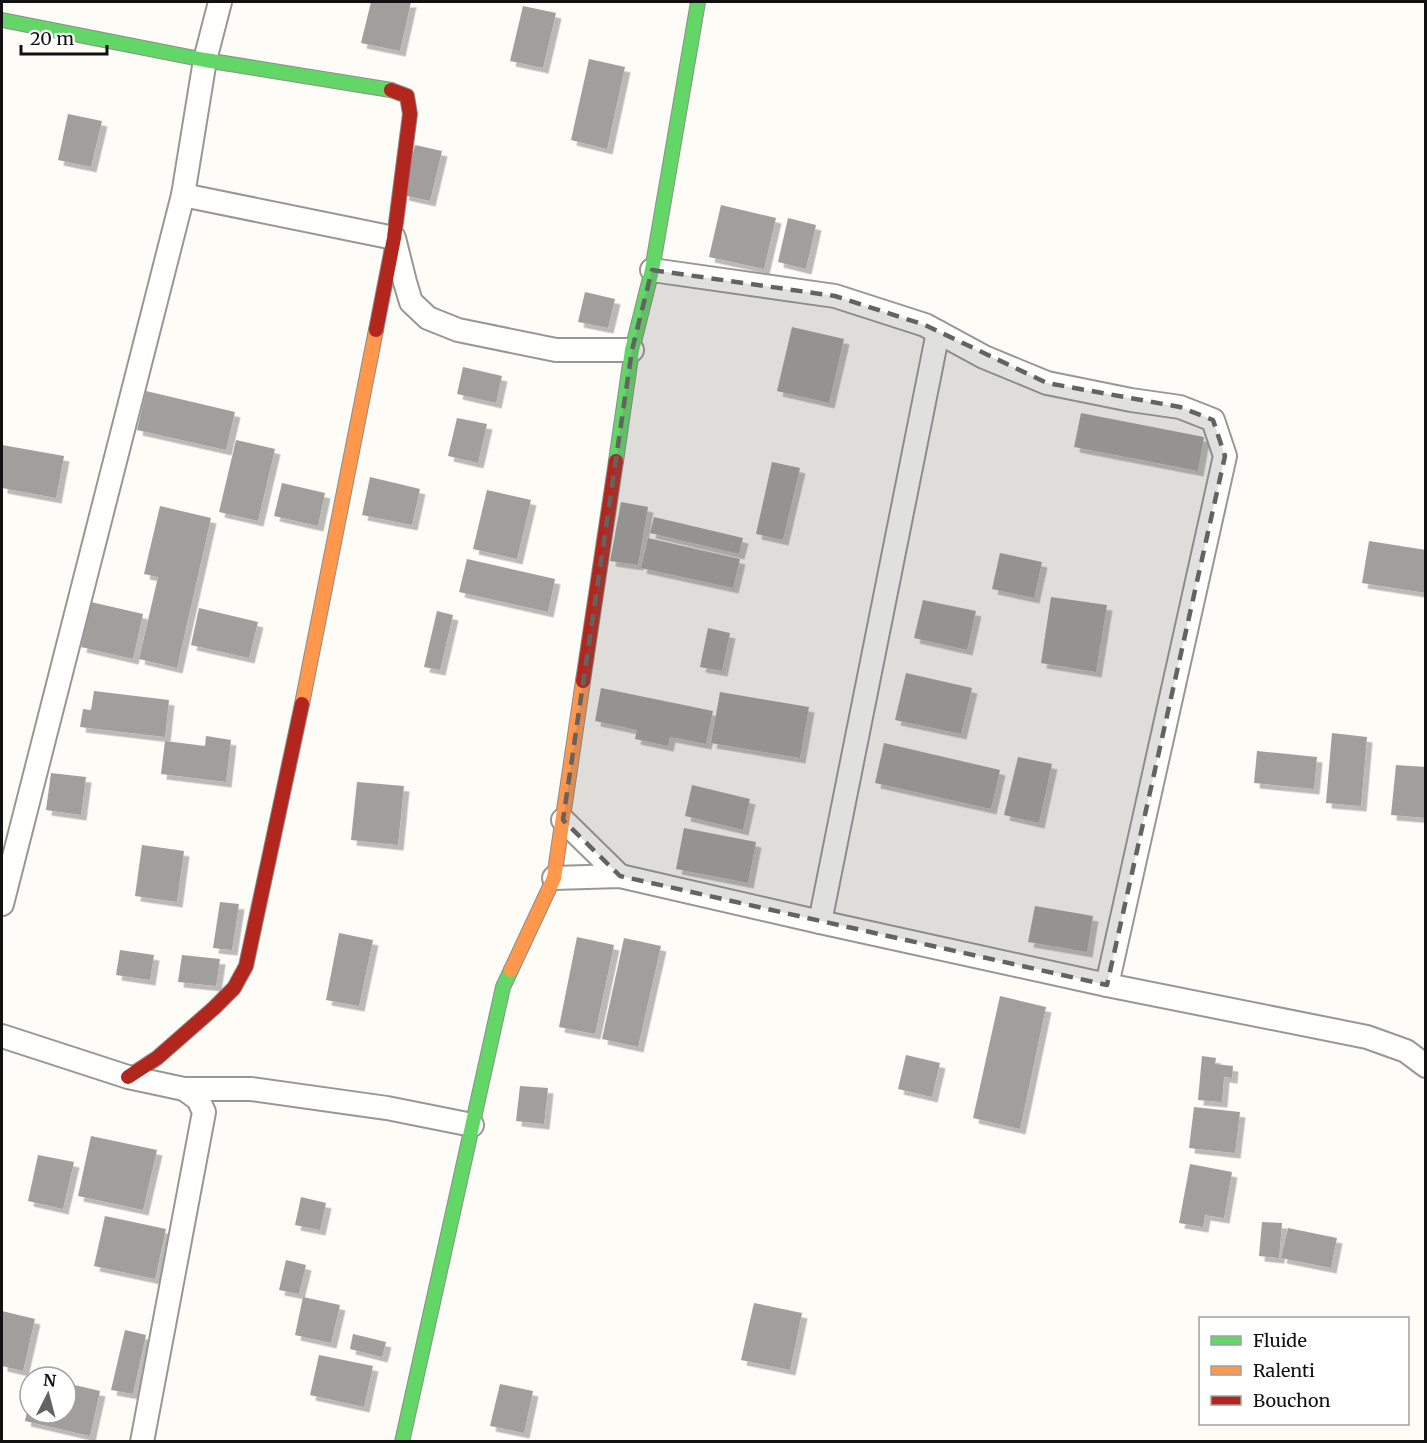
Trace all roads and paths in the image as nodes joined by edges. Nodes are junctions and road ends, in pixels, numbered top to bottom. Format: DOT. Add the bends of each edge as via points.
graph roads {
  1 [pos="220,2"];
  2 [pos="698,2"];
  3 [pos="2,20"];
  4 [pos="205,60"];
  5 [pos="183,195"];
  6 [pos="394,238"];
  7 [pos="652,270"];
  8 [pos="938,332"];
  9 [pos="632,350"];
  10 [pos="563,820"];
  11 [pos="620,876"];
  12 [pos="554,878"];
  13 [pos="2,903"];
  14 [pos="820,922"];
  15 [pos="1107,985"];
  16 [pos="2,1036"];
  17 [pos="1425,1066"];
  18 [pos="128,1077"];
  19 [pos="184,1089"];
  20 [pos="472,1125"];
  21 [pos="142,1442"];
  22 [pos="402,1442"];
  1 -- 4 [label="street"];
  2 -- 7 [label="street"];
  3 -- 4 [label="street"];
  4 -- 5 [label="street"];
  4 -- 6 [label="street" via="388,89 406,96 410,114"];
  5 -- 6 [label="street"];
  5 -- 13 [label="street"];
  6 -- 9 [label="street" via="411,302 428,318 458,330 556,350"];
  6 -- 18 [label="street" via="246,966 234,988 214,1008 157,1058"];
  7 -- 8 [label="street" via="835,296"];
  7 -- 9 [label="street"];
  8 -- 14 [label="street"];
  8 -- 15 [label="street" via="984,357 1047,383 1180,407 1213,420 1225,456"];
  9 -- 10 [label="street"];
  10 -- 11 [label="street"];
  10 -- 12 [label="street"];
  11 -- 12 [label="street"];
  11 -- 14 [label="street"];
  12 -- 20 [label="street" via="503,987"];
  14 -- 15 [label="street"];
  15 -- 17 [label="street" via="1367,1037 1406,1051"];
  16 -- 18 [label="street"];
  18 -- 19 [label="street"];
  19 -- 20 [label="street" via="251,1089 387,1108"];
  19 -- 21 [label="street" via="198,1099 204,1112"];
  20 -- 22 [label="street"];
}
